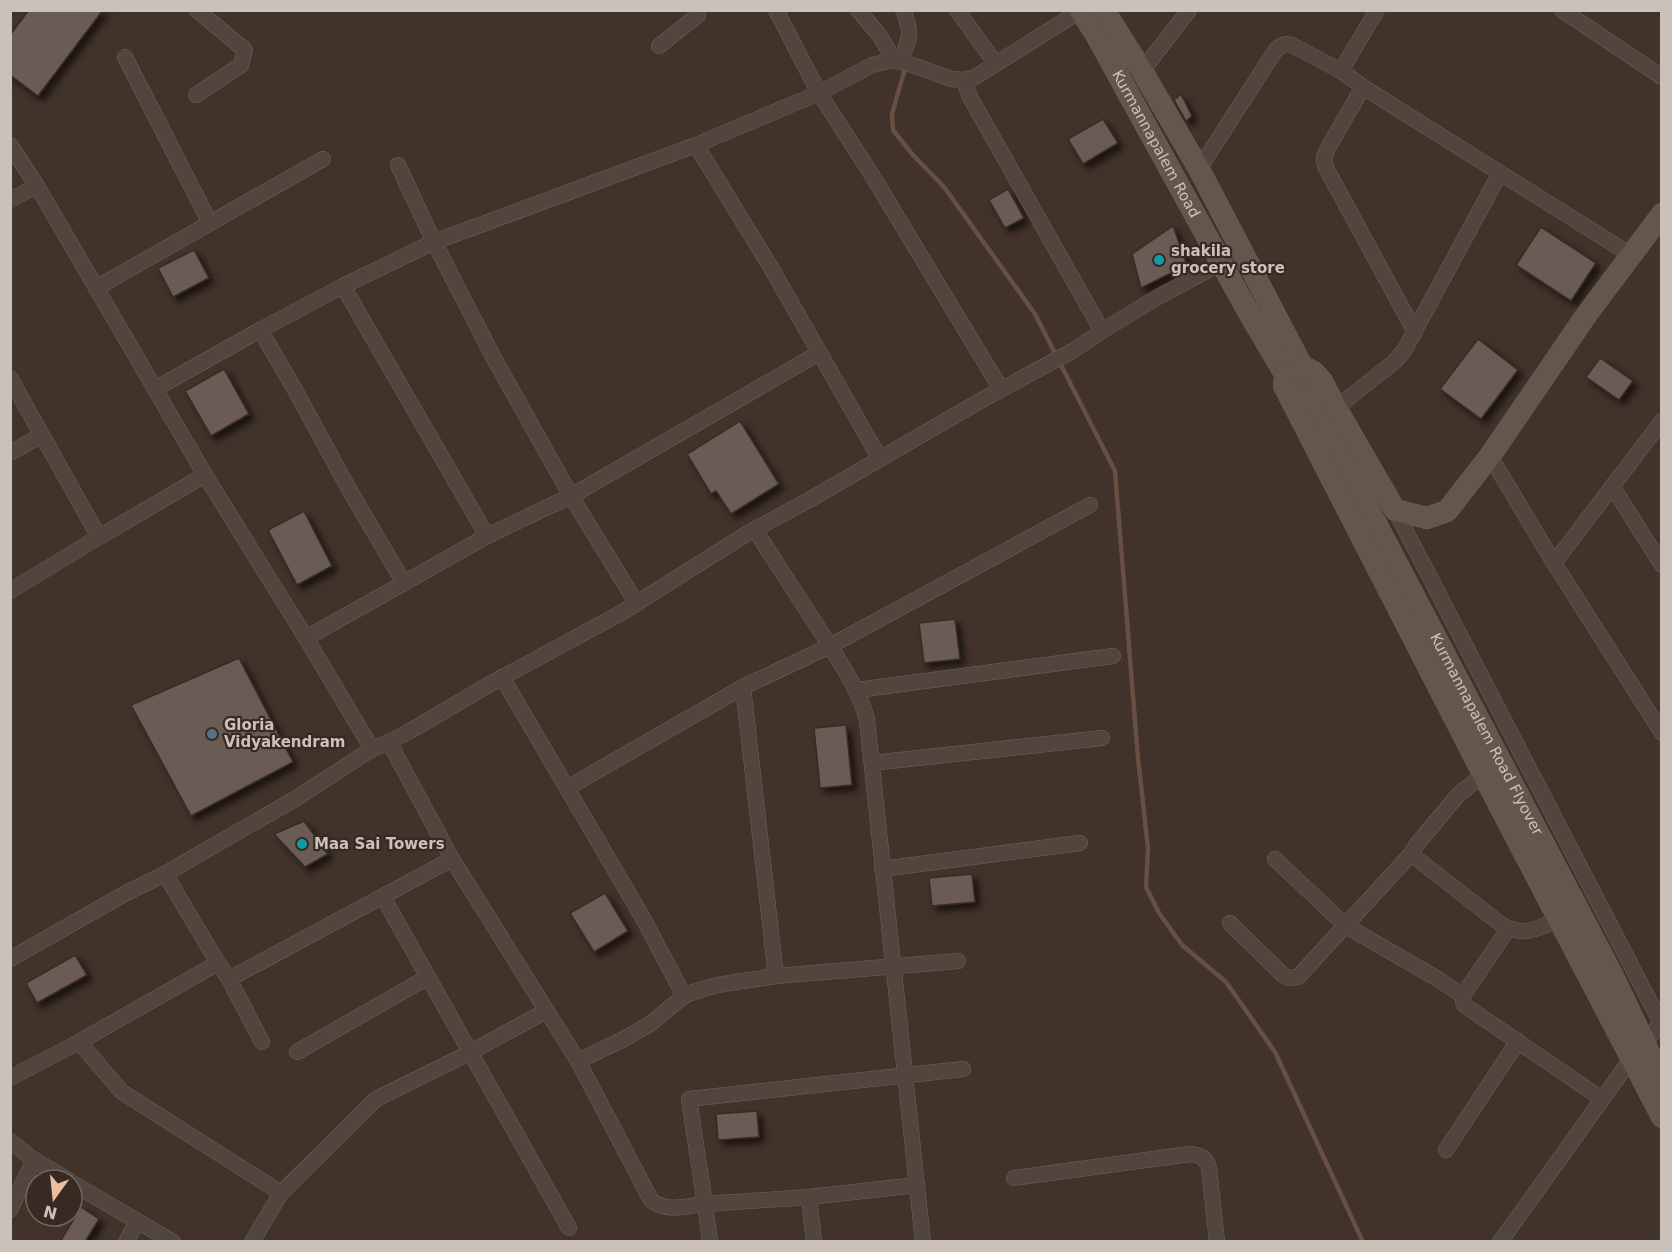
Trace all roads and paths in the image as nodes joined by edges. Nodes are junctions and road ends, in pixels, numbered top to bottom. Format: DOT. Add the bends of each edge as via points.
graph roads {
  1 [pos="197,10"];
  2 [pos="776,10"];
  3 [pos="858,10"];
  4 [pos="903,10"];
  5 [pos="957,10"];
  6 [pos="1104,10"];
  7 [pos="1189,10"];
  8 [pos="1377,10"];
  9 [pos="1562,10"];
  10 [pos="1080,11"];
  11 [pos="701,12"];
  12 [pos="658,46"];
  13 [pos="126,57"];
  14 [pos="902,62"];
  15 [pos="996,64"];
  16 [pos="1142,71"];
  17 [pos="1341,71"];
  18 [pos="1662,77"];
  19 [pos="964,80"];
  20 [pos="1363,87"];
  21 [pos="819,93"];
  22 [pos="196,95"];
  23 [pos="10,145"];
  24 [pos="696,145"];
  25 [pos="323,159"];
  26 [pos="398,165"];
  27 [pos="1199,169"];
  28 [pos="1500,172"];
  29 [pos="37,186"];
  30 [pos="10,200"];
  31 [pos="1662,214"];
  32 [pos="210,223"];
  33 [pos="434,242"];
  34 [pos="1242,252"];
  35 [pos="1631,255"];
  36 [pos="1221,262"];
  37 [pos="343,285"];
  38 [pos="96,288"];
  39 [pos="260,330"];
  40 [pos="1102,331"];
  41 [pos="1415,332"];
  42 [pos="819,353"];
  43 [pos="1293,370"];
  44 [pos="10,378"];
  45 [pos="155,389"];
  46 [pos="1001,389"];
  47 [pos="1336,408"];
  48 [pos="1662,421"];
  49 [pos="42,435"];
  50 [pos="10,453"];
  51 [pos="1490,456"];
  52 [pos="880,459"];
  53 [pos="205,475"];
  54 [pos="1612,486"];
  55 [pos="571,496"];
  56 [pos="1090,505"];
  57 [pos="1395,510"];
  58 [pos="755,530"];
  59 [pos="487,536"];
  60 [pos="99,537"];
  61 [pos="1554,562"];
  62 [pos="1662,565"];
  63 [pos="404,583"];
  64 [pos="10,591"];
  65 [pos="637,604"];
  66 [pos="306,638"];
  67 [pos="830,646"];
  68 [pos="1113,656"];
  69 [pos="502,677"];
  70 [pos="743,687"];
  71 [pos="857,690"];
  72 [pos="1662,733"];
  73 [pos="1102,738"];
  74 [pos="389,742"];
  75 [pos="372,749"];
  76 [pos="872,763"];
  77 [pos="1483,775"];
  78 [pos="567,788"];
  79 [pos="1080,843"];
  80 [pos="1412,854"];
  81 [pos="452,858"];
  82 [pos="1275,859"];
  83 [pos="882,869"];
  84 [pos="165,874"];
  85 [pos="383,897"];
  86 [pos="1558,920"];
  87 [pos="1230,923"];
  88 [pos="1346,926"];
  89 [pos="1508,928"];
  90 [pos="10,959"];
  91 [pos="958,961"];
  92 [pos="218,963"];
  93 [pos="892,968"];
  94 [pos="776,976"];
  95 [pos="429,978"];
  96 [pos="229,979"];
  97 [pos="684,996"];
  98 [pos="1463,996"];
  99 [pos="546,1011"];
  100 [pos="1661,1023"];
  101 [pos="1518,1041"];
  102 [pos="79,1042"];
  103 [pos="262,1042"];
  104 [pos="297,1052"];
  105 [pos="471,1052"];
  106 [pos="1631,1059"];
  107 [pos="578,1061"];
  108 [pos="963,1069"];
  109 [pos="905,1076"];
  110 [pos="10,1078"];
  111 [pos="1655,1083"];
  112 [pos="1602,1099"];
  113 [pos="1662,1117"];
  114 [pos="10,1141"];
  115 [pos="1446,1150"];
  116 [pos="34,1160"];
  117 [pos="48,1168"];
  118 [pos="1014,1178"];
  119 [pos="917,1185"];
  120 [pos="84,1190"];
  121 [pos="281,1193"];
  122 [pos="809,1197"];
  123 [pos="705,1204"];
  124 [pos="10,1210"];
  125 [pos="137,1221"];
  126 [pos="569,1228"];
  127 [pos="126,1242"];
  128 [pos="172,1242"];
  129 [pos="252,1242"];
  130 [pos="710,1242"];
  131 [pos="814,1242"];
  132 [pos="923,1242"];
  133 [pos="1217,1242"];
  134 [pos="1500,1242"];
  1 -- 22 [label="street" via="245,50 241,64"];
  2 -- 21 [label="street"];
  3 -- 14 [label="street"];
  4 -- 14 [label="street" via="910,30"];
  5 -- 15 [label="street"];
  6 -- 16 [label="main road, Kurmannapalem Road"];
  7 -- 16 [label="street"];
  8 -- 17 [label="street"];
  9 -- 18 [label="street"];
  10 -- 15 [label="street"];
  10 -- 36 [label="main road, Kurmannapalem Road"];
  11 -- 12 [label="street"];
  13 -- 32 [label="street"];
  14 -- 19 [label="street"];
  14 -- 21 [label="street" via="872,65"];
  15 -- 19 [label="street"];
  16 -- 27 [label="main road, Kurmannapalem Road"];
  17 -- 20 [label="street"];
  17 -- 27 [label="street" via="1293,45 1280,46"];
  19 -- 40 [label="street"];
  20 -- 28 [label="street"];
  20 -- 41 [label="street" via="1328,148 1325,166"];
  21 -- 24 [label="street"];
  21 -- 46 [label="street"];
  23 -- 29 [label="street"];
  24 -- 33 [label="street"];
  24 -- 42 [label="street"];
  25 -- 32 [label="street"];
  26 -- 33 [label="street"];
  27 -- 34 [label="main road, Kurmannapalem Road"];
  28 -- 35 [label="street"];
  28 -- 41 [label="street"];
  29 -- 30 [label="street"];
  29 -- 38 [label="street"];
  31 -- 35 [label="main road"];
  32 -- 38 [label="street"];
  33 -- 37 [label="street"];
  33 -- 55 [label="street"];
  34 -- 36 [label="street"];
  34 -- 43 [label="main road, Kurmannapalem Road"];
  35 -- 51 [label="main road"];
  36 -- 40 [label="street"];
  36 -- 43 [label="main road, Kurmannapalem Road"];
  37 -- 39 [label="street"];
  37 -- 59 [label="street"];
  38 -- 45 [label="street"];
  39 -- 45 [label="street"];
  39 -- 63 [label="street"];
  40 -- 46 [label="street"];
  41 -- 47 [label="street" via="1394,362"];
  42 -- 52 [label="street"];
  42 -- 55 [label="street"];
  43 -- 47 [label="main road" via="1314,372"];
  43 -- 77 [label="main road" via="1284,386"];
  43 -- 111 [label="main road, Kurmannapalem Road Flyover, bridge" via="1612,974"];
  44 -- 49 [label="street"];
  45 -- 53 [label="street"];
  46 -- 52 [label="street"];
  47 -- 57 [label="main road"];
  48 -- 54 [label="street"];
  49 -- 50 [label="street"];
  49 -- 60 [label="street"];
  51 -- 57 [label="main road" via="1447,511 1427,518"];
  51 -- 61 [label="street"];
  52 -- 58 [label="street"];
  53 -- 60 [label="street"];
  53 -- 66 [label="street"];
  54 -- 61 [label="street"];
  54 -- 62 [label="street"];
  55 -- 59 [label="street"];
  55 -- 65 [label="street"];
  56 -- 67 [label="street"];
  57 -- 100 [label="street"];
  58 -- 65 [label="street"];
  58 -- 67 [label="street"];
  59 -- 63 [label="street"];
  60 -- 64 [label="street"];
  61 -- 72 [label="street"];
  63 -- 66 [label="street"];
  65 -- 69 [label="street"];
  66 -- 75 [label="street"];
  67 -- 70 [label="street"];
  67 -- 71 [label="street"];
  68 -- 71 [label="street"];
  69 -- 74 [label="street"];
  69 -- 78 [label="street"];
  70 -- 78 [label="street"];
  70 -- 94 [label="street"];
  71 -- 76 [label="street" via="867,720"];
  73 -- 76 [label="street"];
  74 -- 75 [label="street"];
  74 -- 81 [label="street"];
  75 -- 84 [label="street"];
  76 -- 83 [label="street"];
  77 -- 80 [label="street" via="1451,803"];
  77 -- 86 [label="main road"];
  78 -- 97 [label="street"];
  79 -- 83 [label="street"];
  80 -- 88 [label="street"];
  80 -- 89 [label="street"];
  81 -- 85 [label="street"];
  81 -- 99 [label="street"];
  82 -- 88 [label="street"];
  83 -- 93 [label="street"];
  84 -- 90 [label="street"];
  84 -- 92 [label="street"];
  85 -- 95 [label="street"];
  85 -- 96 [label="street"];
  86 -- 89 [label="street" via="1532,931"];
  86 -- 106 [label="main road"];
  87 -- 88 [label="street" via="1283,975 1294,979"];
  88 -- 98 [label="street"];
  89 -- 98 [label="street"];
  91 -- 93 [label="street"];
  92 -- 96 [label="street"];
  92 -- 102 [label="street"];
  93 -- 94 [label="street"];
  93 -- 109 [label="street"];
  94 -- 97 [label="street" via="711,987"];
  95 -- 104 [label="street"];
  95 -- 105 [label="street"];
  96 -- 103 [label="street"];
  97 -- 107 [label="street" via="640,1029"];
  98 -- 101 [label="street" via="1464,1005"];
  99 -- 105 [label="street"];
  99 -- 107 [label="street"];
  100 -- 106 [label="street"];
  101 -- 112 [label="street"];
  101 -- 115 [label="street"];
  102 -- 110 [label="street"];
  102 -- 121 [label="street" via="122,1092"];
  105 -- 121 [label="street" via="376,1099"];
  105 -- 126 [label="street"];
  106 -- 111 [label="main road"];
  106 -- 112 [label="street"];
  107 -- 123 [label="street" via="651,1200 668,1208"];
  108 -- 109 [label="street"];
  109 -- 119 [label="street"];
  109 -- 123 [label="street" via="690,1099"];
  111 -- 113 [label="main road"];
  112 -- 134 [label="street"];
  114 -- 116 [label="street"];
  116 -- 117 [label="street"];
  116 -- 124 [label="street"];
  118 -- 133 [label="street" via="1200,1155 1209,1168"];
  119 -- 122 [label="street"];
  119 -- 132 [label="street"];
  120 -- 125 [label="street"];
  121 -- 129 [label="street"];
  122 -- 123 [label="street"];
  122 -- 131 [label="street"];
  123 -- 130 [label="street"];
  125 -- 127 [label="street"];
  125 -- 128 [label="street"];
}
